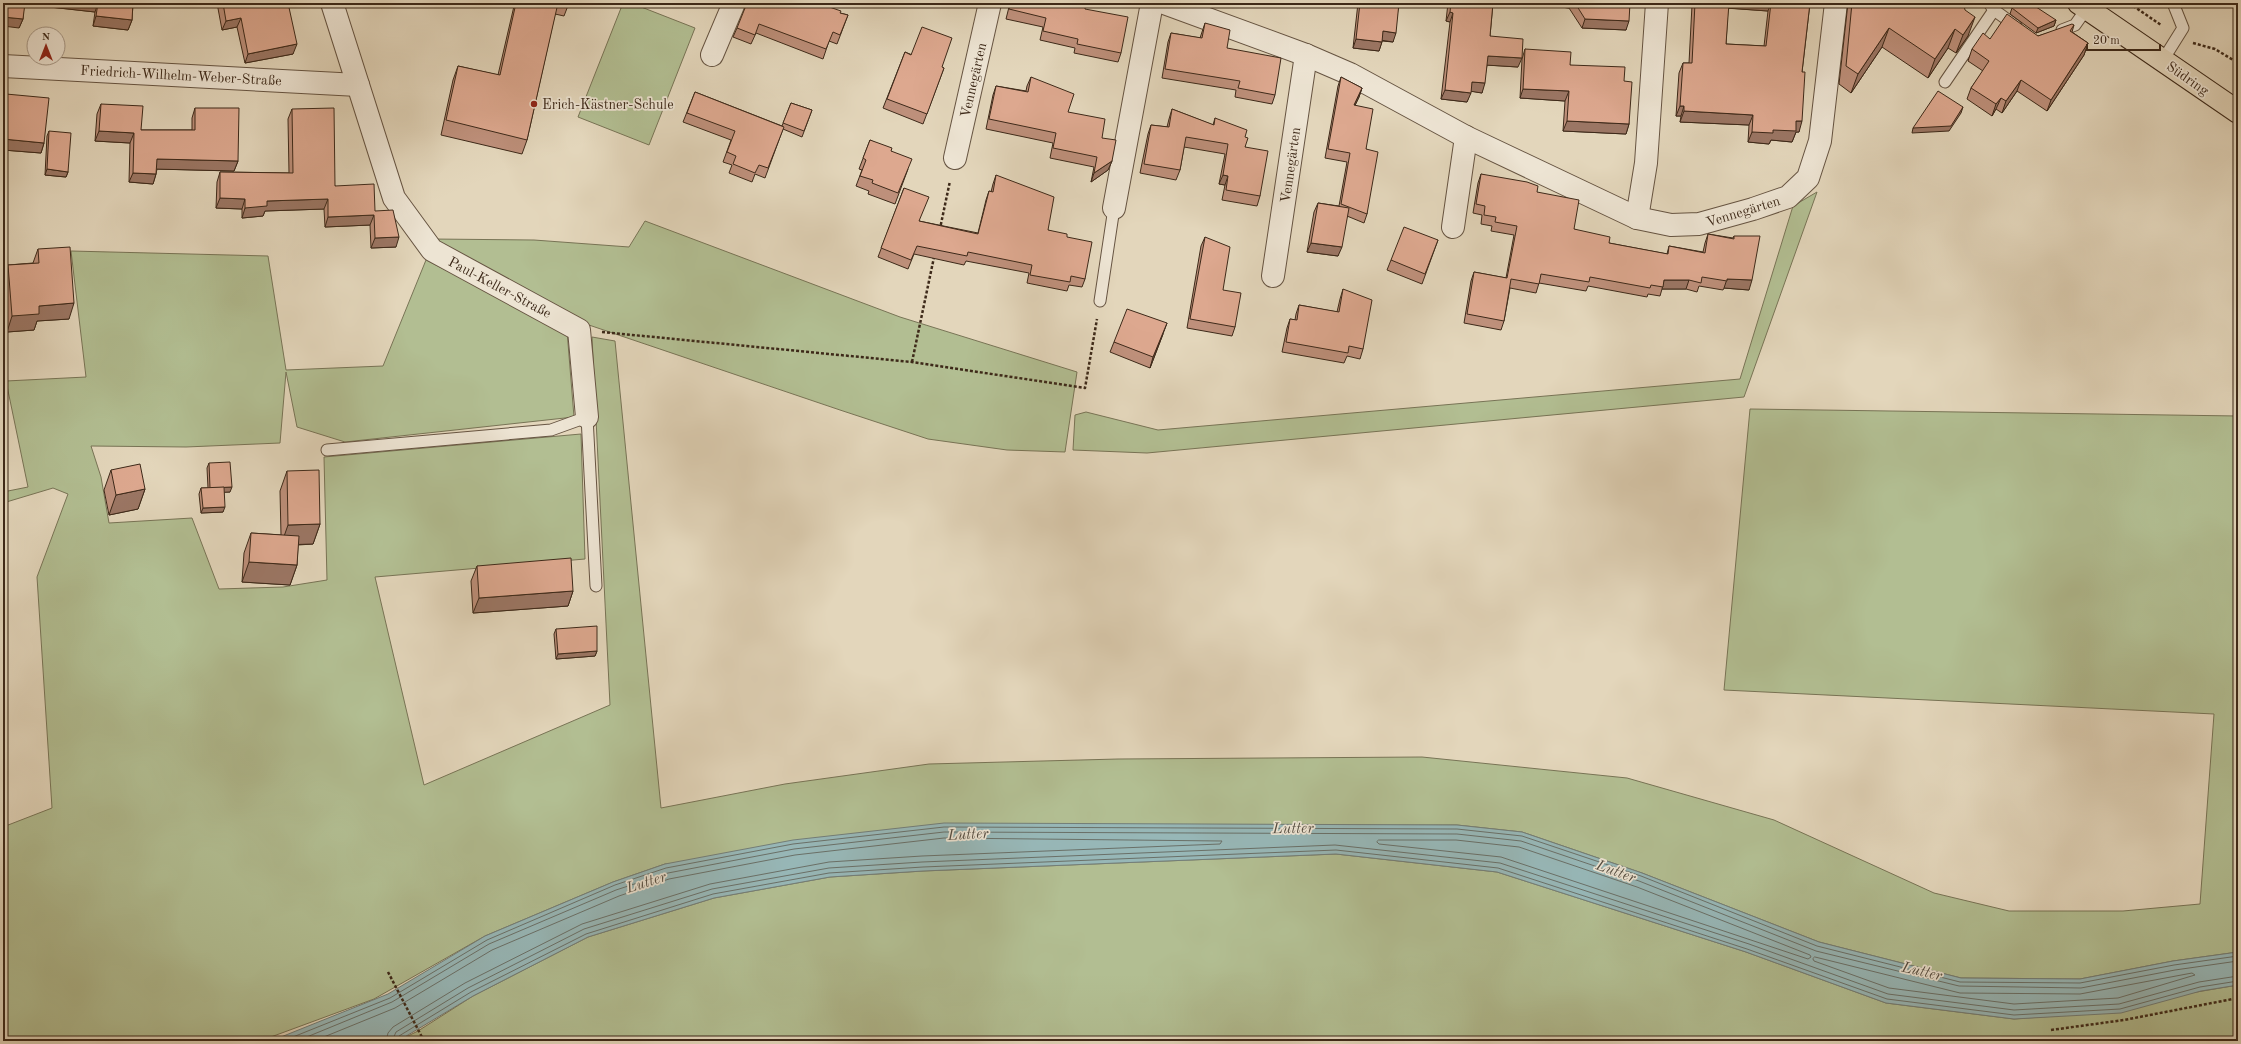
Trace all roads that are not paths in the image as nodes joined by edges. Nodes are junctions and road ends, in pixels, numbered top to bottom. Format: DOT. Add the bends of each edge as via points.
graph roads {
  1 [pos="332,3"];
  2 [pos="734,3"];
  3 [pos="990,3"];
  4 [pos="1152,3"];
  5 [pos="1164,3"];
  6 [pos="1657,3"];
  7 [pos="1836,3"];
  8 [pos="2173,3"];
  9 [pos="1992,6"];
  10 [pos="2083,6"];
  11 [pos="2024,32"];
  12 [pos="2049,36"];
  13 [pos="1306,54"];
  14 [pos="712,55"];
  15 [pos="2163,60"];
  16 [pos="3,66"];
  17 [pos="1945,82"];
  18 [pos="358,85"];
  19 [pos="2238,112"];
  20 [pos="1466,138"];
  21 [pos="955,158"];
  22 [pos="1114,208"];
  23 [pos="1637,218"];
  24 [pos="1453,227"];
  25 [pos="1273,276"];
  26 [pos="1100,300"];
  27 [pos="587,417"];
  28 [pos="327,450"];
  29 [pos="596,586"];
  1 -- 18 [label="street, Paul-Keller-Straße"];
  2 -- 14 [label="street"];
  3 -- 21 [label="street, Vennegärten"];
  4 -- 22 [label="street"];
  5 -- 13 [label="street, Vennegärten"];
  6 -- 23 [label="street" via="1646,163"];
  7 -- 23 [label="street, Vennegärten" via="1820,141 1808,178 1788,197 1700,224 1671,224"];
  8 -- 15 [label="lane" via="2183,28"];
  9 -- 11 [label="lane"];
  9 -- 17 [label="lane"];
  10 -- 12 [label="lane" via="2075,25"];
  10 -- 15 [label="main road, Südring"];
  13 -- 20 [label="street, Vennegärten" via="1350,74"];
  13 -- 25 [label="street, Vennegärten"];
  15 -- 19 [label="main road, Südring"];
  16 -- 18 [label="street, Friedrich-Wilhelm-Weber-Straße"];
  18 -- 27 [label="street, Paul-Keller-Straße" via="394,198 432,250 579,330"];
  20 -- 23 [label="street, Vennegärten"];
  20 -- 24 [label="street"];
  22 -- 26 [label="lane"];
  27 -- 28 [label="lane" via="551,430"];
  27 -- 29 [label="lane"];
}
